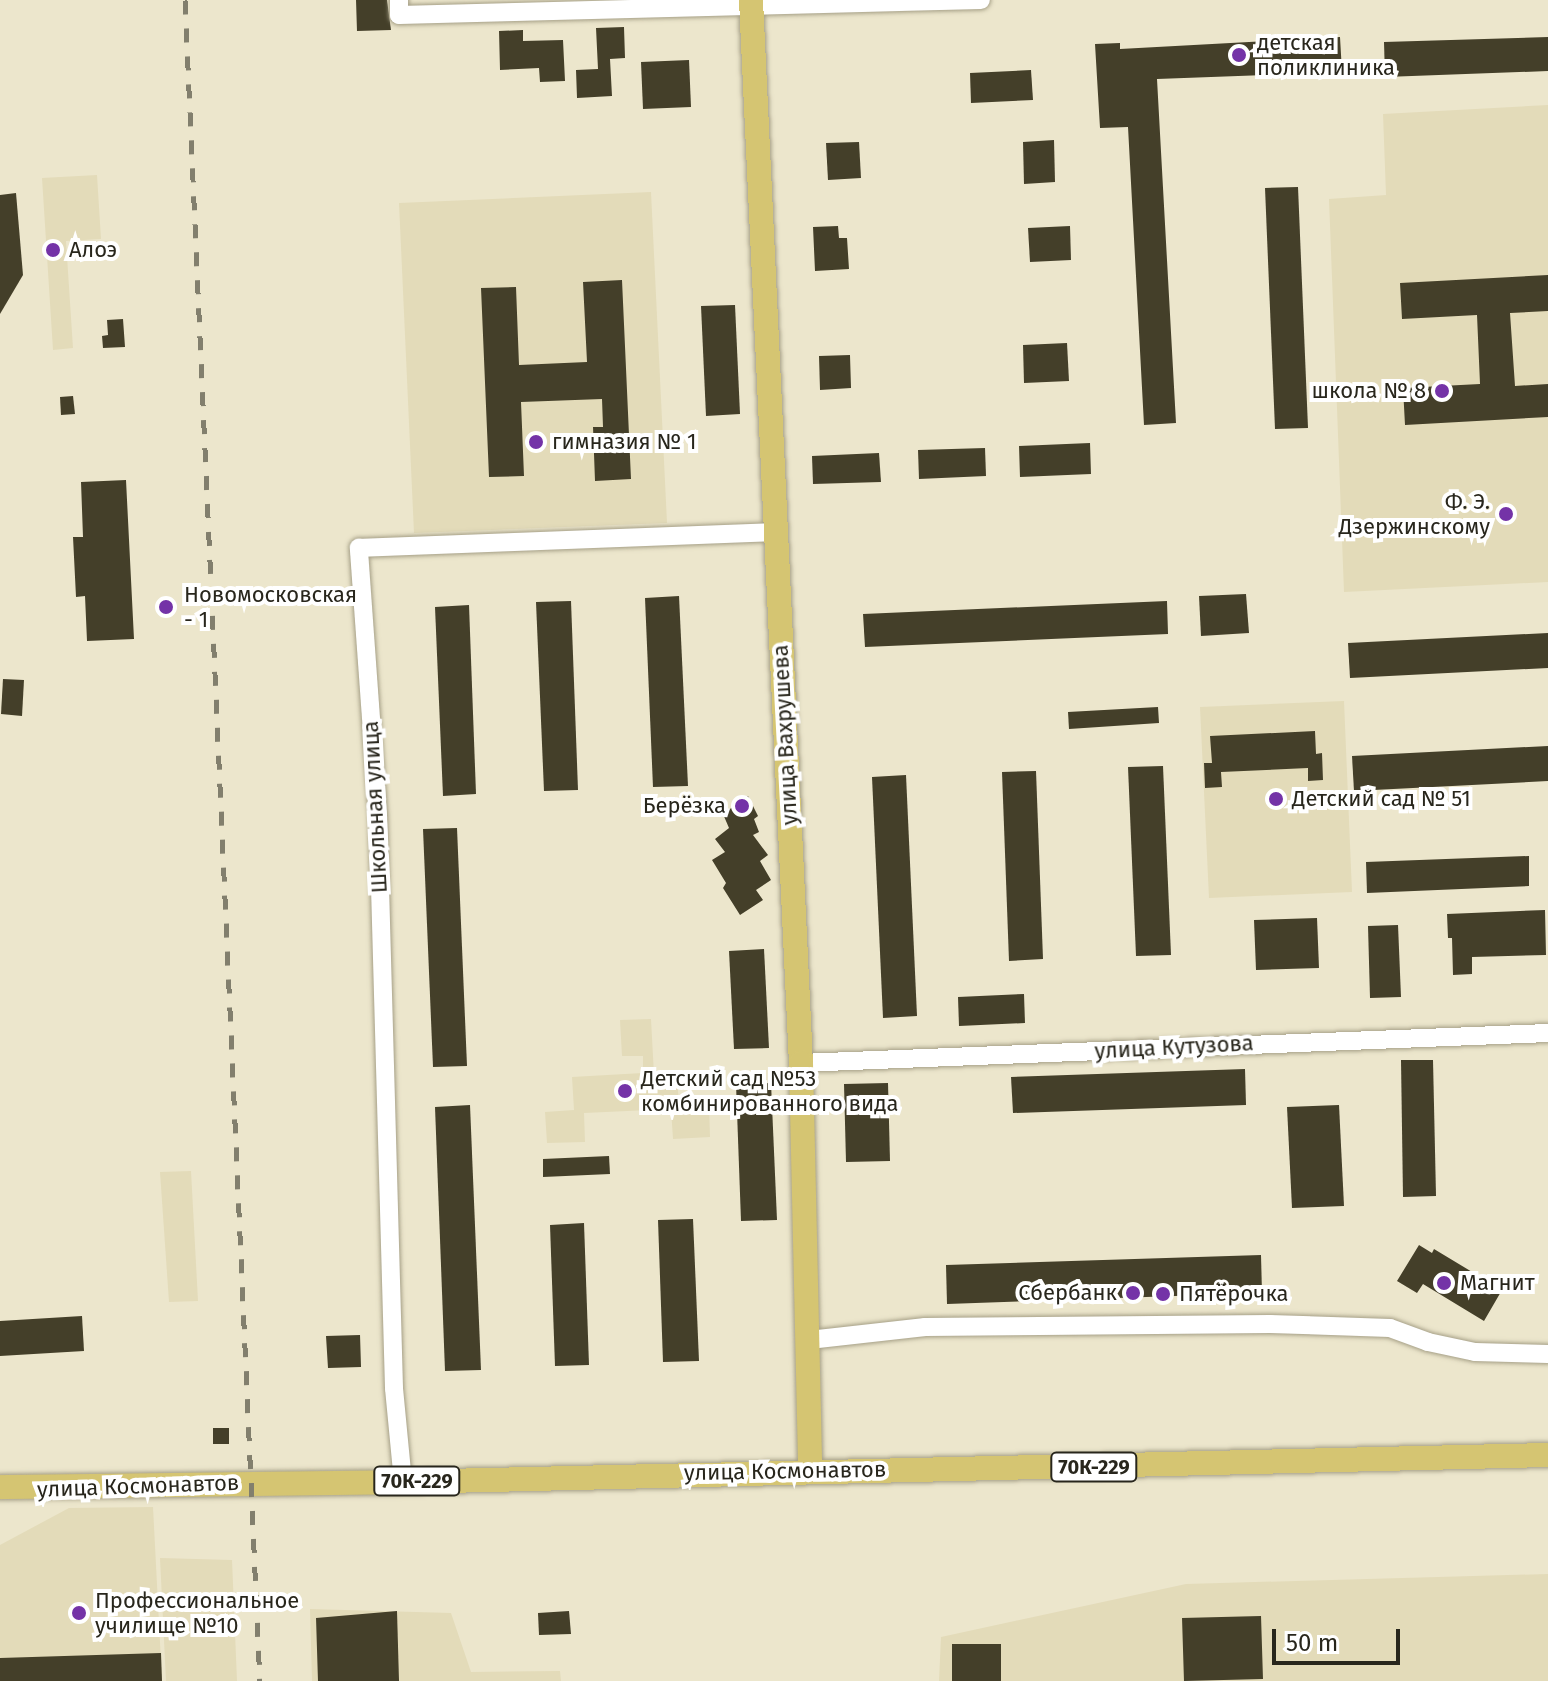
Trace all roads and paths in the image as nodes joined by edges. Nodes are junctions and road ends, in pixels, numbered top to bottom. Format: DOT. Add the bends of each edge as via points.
graph roads {
  1 [pos="981,0"];
  2 [pos="752,2"];
  3 [pos="399,8"];
  4 [pos="775,532"];
  5 [pos="1548,1033"];
  6 [pos="801,1063"];
  7 [pos="809,1340"];
  8 [pos="1548,1354"];
  9 [pos="1548,1455"];
  10 [pos="810,1470"];
  11 [pos="403,1482"];
  12 [pos="8,1490"];
  1 -- 2 [label="street"];
  2 -- 3 [label="street"];
  2 -- 4 [label="main road, улица Вахрушева"];
  4 -- 6 [label="main road, улица Вахрушева"];
  4 -- 11 [label="street, Школьная улица" via="359,548 378,816 394,1388"];
  5 -- 6 [label="street, улица Кутузова"];
  6 -- 7 [label="main road, улица Вахрушева"];
  7 -- 8 [label="street" via="925,1327 1270,1324 1390,1328 1475,1352"];
  7 -- 10 [label="main road, улица Вахрушева"];
  9 -- 10 [label="main road, улица Космонавтов / 70К-229"];
  10 -- 11 [label="main road, улица Космонавтов / 70К-229"];
  11 -- 12 [label="main road, улица Космонавтов / 70К-229"];
}
